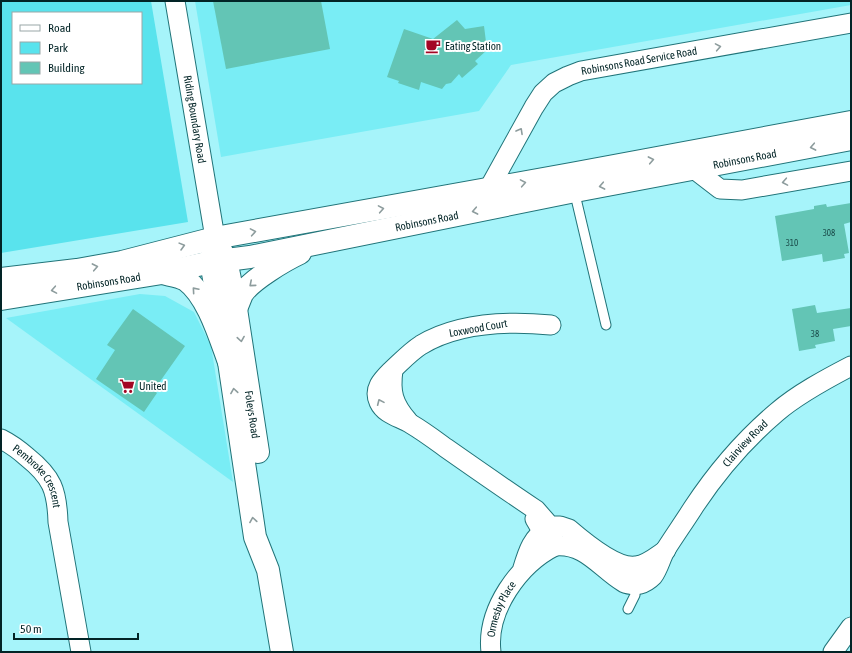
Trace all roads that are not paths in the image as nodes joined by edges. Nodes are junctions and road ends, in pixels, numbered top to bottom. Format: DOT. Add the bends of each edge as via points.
graph roads {
  1 [pos="175,1"];
  2 [pos="851,23"];
  3 [pos="851,122"];
  4 [pos="851,139"];
  5 [pos="690,161"];
  6 [pos="851,171"];
  7 [pos="573,183"];
  8 [pos="488,190"];
  9 [pos="215,238"];
  10 [pos="321,243"];
  11 [pos="219,261"];
  12 [pos="162,273"];
  13 [pos="1,279"];
  14 [pos="1,299"];
  15 [pos="236,309"];
  16 [pos="551,325"];
  17 [pos="606,325"];
  18 [pos="229,362"];
  19 [pos="851,366"];
  20 [pos="1,439"];
  21 [pos="1,450"];
  22 [pos="58,522"];
  23 [pos="546,528"];
  24 [pos="555,546"];
  25 [pos="268,570"];
  26 [pos="522,571"];
  27 [pos="636,575"];
  28 [pos="628,609"];
  29 [pos="851,627"];
  30 [pos="80,652"];
  31 [pos="282,652"];
  32 [pos="492,652"];
  33 [pos="833,652"];
  1 -- 9 [label="street, Riding Boundary Road"];
  8 -- 2 [label="street, Robinsons Road Service Road, one-way" via="543,93 554,83 568,76 581,71"];
  3 -- 5 [label="main road, Robinsons Road"];
  4 -- 5 [label="main road, Robinsons Road, one-way"];
  6 -- 5 [label="street, one-way" via="730,190 720,189"];
  5 -- 7 [label="main road, Robinsons Road"];
  8 -- 7 [label="main road, Robinsons Road, one-way"];
  7 -- 10 [label="main road, Robinsons Road, one-way"];
  7 -- 17 [label="lane"];
  9 -- 8 [label="main road, Robinsons Road, one-way"];
  9 -- 11 [label="main road"];
  13 -- 9 [label="main road, Robinsons Road, one-way" via="122,262"];
  10 -- 11 [label="main road, Robinsons Road"];
  10 -- 15 [label="main road, one-way" via="279,264 251,285 243,293"];
  11 -- 12 [label="main road, Robinsons Road"];
  11 -- 15 [label="main road, Foleys Road"];
  11 -- 18 [label="main road, Foleys Road"];
  12 -- 14 [label="main road, Robinsons Road, one-way"];
  18 -- 12 [label="main road, one-way" via="202,298 186,280"];
  15 -- 25 [label="main road, Foleys Road, one-way" via="269,535"];
  16 -- 23 [label="street, Loxwood Court" via="505,322 457,330 440,336 421,345 406,357 393,370 391,383 394,402 411,423 536,510"];
  25 -- 18 [label="main road, Foleys Road, one-way" via="256,537"];
  19 -- 27 [label="street, Clairview Road" via="821,381 778,412 740,447 705,490 666,550 652,577 642,583"];
  20 -- 22 [label="street, Pembroke Crescent" via="40,466 47,475 58,505"];
  21 -- 22 [label="street, Pembroke Crescent" via="15,457 34,475 44,490"];
  22 -- 30 [label="street, Pembroke Crescent"];
  23 -- 24 [label="street"];
  23 -- 26 [label="street, Ormesby Place" via="535,538"];
  23 -- 27 [label="street" via="560,526 569,529"];
  24 -- 26 [label="street, Ormesby Place"];
  24 -- 27 [label="street" via="577,548 624,583"];
  25 -- 31 [label="main road, Foleys Road"];
  26 -- 32 [label="street, Ormesby Place" via="496,612 491,632"];
  27 -- 28 [label="lane" via="635,595"];
  29 -- 33 [label="street"];
}
